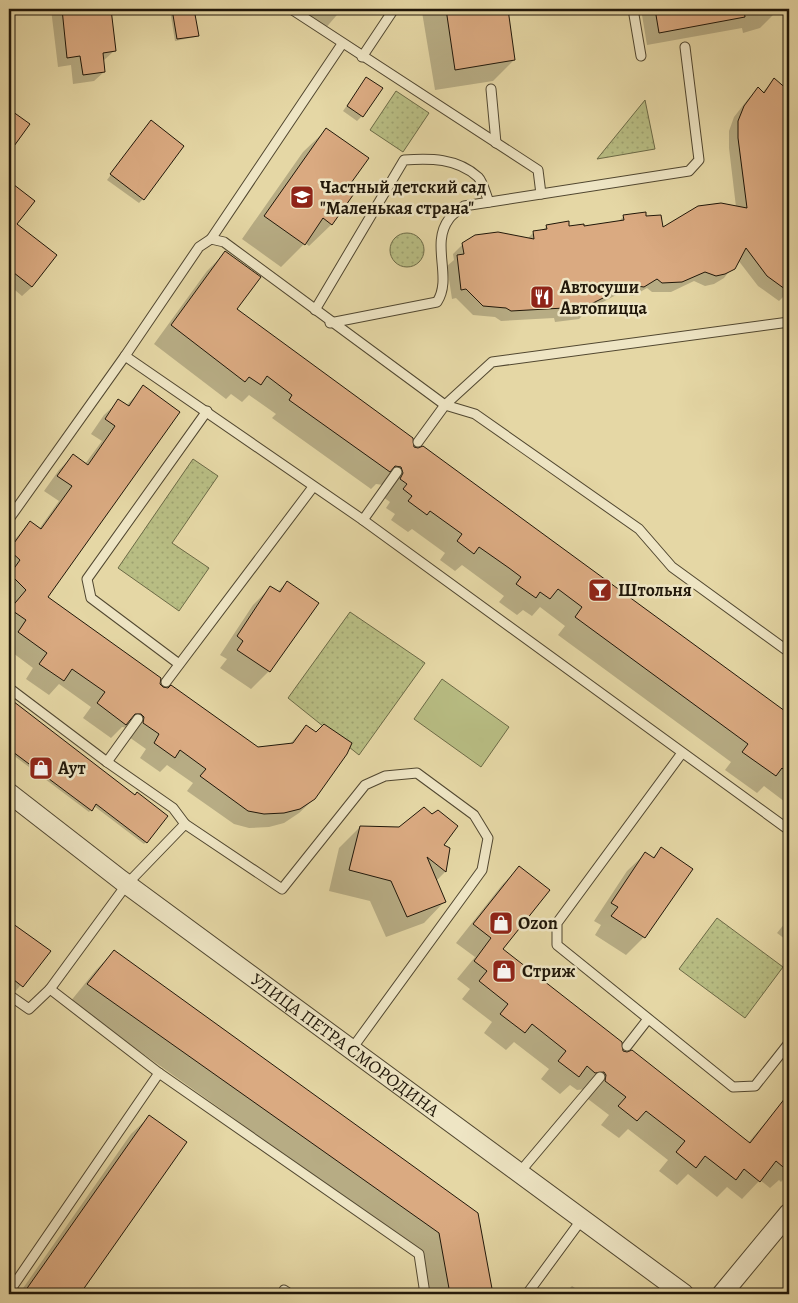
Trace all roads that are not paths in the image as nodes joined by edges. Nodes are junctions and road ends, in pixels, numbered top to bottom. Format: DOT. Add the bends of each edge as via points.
graph roads {
  1 [pos="291,9"];
  2 [pos="394,9"];
  3 [pos="633,9"];
  4 [pos="342,44"];
  5 [pos="685,47"];
  6 [pos="641,56"];
  7 [pos="362,57"];
  8 [pos="491,89"];
  9 [pos="496,143"];
  10 [pos="541,194"];
  11 [pos="489,202"];
  12 [pos="211,239"];
  13 [pos="315,310"];
  14 [pos="330,322"];
  15 [pos="789,322"];
  16 [pos="125,356"];
  17 [pos="445,405"];
  18 [pos="207,411"];
  19 [pos="789,414"];
  20 [pos="789,437"];
  21 [pos="418,442"];
  22 [pos="397,472"];
  23 [pos="313,487"];
  24 [pos="9,519"];
  25 [pos="362,520"];
  26 [pos="789,652"];
  27 [pos="180,664"];
  28 [pos="166,682"];
  29 [pos="9,688"];
  30 [pos="138,719"];
  31 [pos="682,753"];
  32 [pos="107,762"];
  33 [pos="9,793"];
  34 [pos="185,824"];
  35 [pos="789,830"];
  36 [pos="127,884"];
  37 [pos="50,989"];
  38 [pos="9,995"];
  39 [pos="648,1019"];
  40 [pos="789,1044"];
  41 [pos="627,1046"];
  42 [pos="351,1050"];
  43 [pos="159,1073"];
  44 [pos="600,1077"];
  45 [pos="519,1173"];
  46 [pos="789,1213"];
  47 [pos="582,1219"];
  48 [pos="9,1292"];
  49 [pos="425,1294"];
  50 [pos="528,1294"];
  51 [pos="684,1294"];
  52 [pos="722,1294"];
  1 -- 4 [label="lane"];
  2 -- 7 [label="lane"];
  3 -- 6 [label="lane"];
  4 -- 7 [label="lane"];
  4 -- 12 [label="lane"];
  5 -- 10 [label="lane" via="699,160 689,171"];
  7 -- 9 [label="lane"];
  8 -- 9 [label="lane"];
  9 -- 10 [label="lane" via="538,170"];
  10 -- 11 [label="lane"];
  11 -- 13 [label="lane" via="479,178 451,162 430,158 404,160"];
  11 -- 14 [label="lane" via="464,206 448,219 440,238 443,293 437,302"];
  12 -- 13 [label="lane" via="224,242"];
  12 -- 16 [label="lane" via="199,247"];
  13 -- 14 [label="lane"];
  14 -- 17 [label="lane"];
  15 -- 17 [label="lane" via="492,362"];
  16 -- 18 [label="lane"];
  16 -- 24 [label="lane"];
  17 -- 21 [label="lane"];
  17 -- 26 [label="lane" via="475,414 639,528 672,567"];
  18 -- 23 [label="lane"];
  18 -- 27 [label="lane" via="87,579 91,598"];
  19 -- 20 [label="lane"];
  22 -- 25 [label="lane"];
  23 -- 25 [label="lane"];
  23 -- 27 [label="lane"];
  25 -- 31 [label="lane"];
  27 -- 28 [label="lane"];
  29 -- 32 [label="lane"];
  30 -- 32 [label="lane"];
  31 -- 35 [label="lane"];
  31 -- 39 [label="lane" via="557,923 556,945"];
  32 -- 34 [label="lane" via="172,808"];
  33 -- 36 [label="street, УЛИЦА ПЕТРА СМОРОДИНА"];
  34 -- 36 [label="lane"];
  34 -- 42 [label="lane" via="282,889 365,785 385,776 417,774 474,815 488,838 482,870"];
  36 -- 37 [label="lane"];
  36 -- 42 [label="street, УЛИЦА ПЕТРА СМОРОДИНА"];
  37 -- 38 [label="lane" via="29,1009"];
  37 -- 43 [label="lane"];
  39 -- 40 [label="lane" via="733,1087 755,1086"];
  39 -- 41 [label="lane"];
  42 -- 45 [label="street, УЛИЦА ПЕТРА СМОРОДИНА"];
  43 -- 48 [label="lane"];
  43 -- 49 [label="lane" via="419,1254"];
  44 -- 45 [label="lane"];
  45 -- 47 [label="street, УЛИЦА ПЕТРА СМОРОДИНА"];
  46 -- 52 [label="street"];
  47 -- 50 [label="lane"];
  47 -- 51 [label="street, УЛИЦА ПЕТРА СМОРОДИНА"];
}
